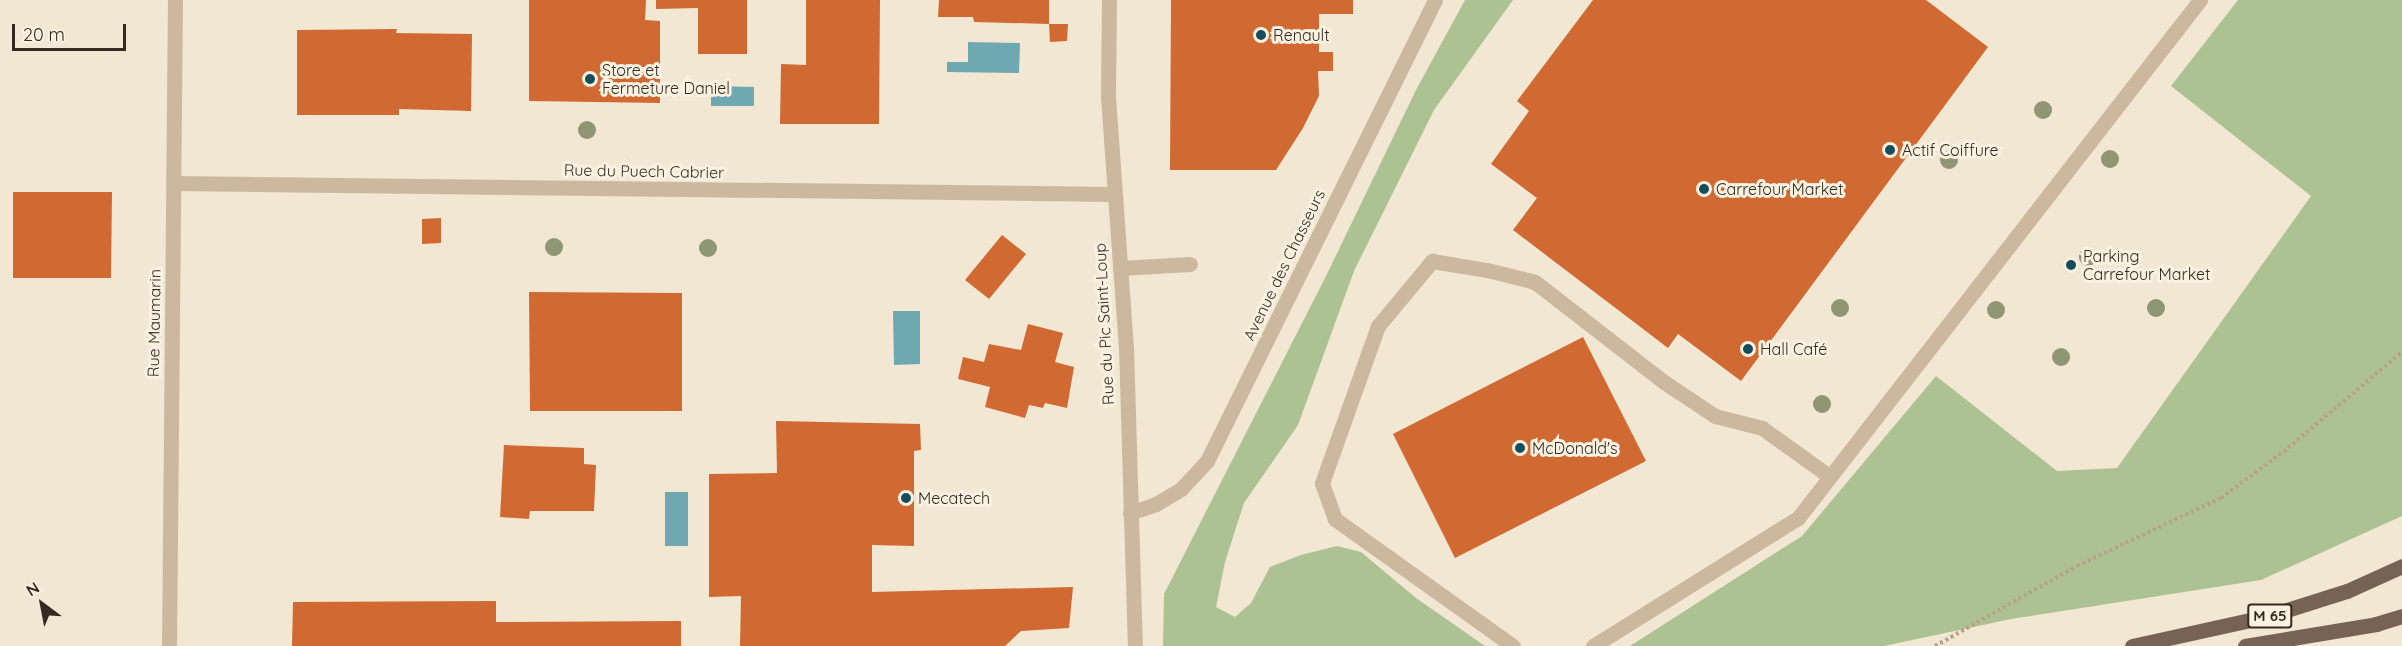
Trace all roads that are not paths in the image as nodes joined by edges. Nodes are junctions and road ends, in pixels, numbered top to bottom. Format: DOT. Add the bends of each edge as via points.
graph roads {
  1 [pos="175,0"];
  2 [pos="1109,0"];
  3 [pos="1435,0"];
  4 [pos="2200,0"];
  5 [pos="174,183"];
  6 [pos="1114,194"];
  7 [pos="1190,264"];
  8 [pos="1120,268"];
  9 [pos="1829,477"];
  10 [pos="1130,513"];
  11 [pos="2402,566"];
  12 [pos="2402,616"];
  13 [pos="169,646"];
  14 [pos="1135,646"];
  15 [pos="1513,646"];
  16 [pos="1593,646"];
  17 [pos="2132,646"];
  18 [pos="2245,646"];
  1 -- 5 [label="street, Rue Maumarin"];
  2 -- 6 [label="street, Rue du Pic Saint-Loup" via="1108,97"];
  3 -- 10 [label="street, Avenue des Chasseurs" via="1207,461 1181,489"];
  4 -- 9 [label="street"];
  5 -- 6 [label="street, Rue du Puech Cabrier"];
  5 -- 13 [label="street, Rue Maumarin"];
  6 -- 8 [label="street, Rue du Pic Saint-Loup"];
  7 -- 8 [label="street"];
  8 -- 10 [label="street, Rue du Pic Saint-Loup"];
  9 -- 15 [label="street" via="1762,428 1715,416 1664,382 1535,282 1432,261 1378,326 1322,483 1335,519"];
  9 -- 16 [label="street" via="1798,518"];
  10 -- 14 [label="street, Rue du Pic Saint-Loup"];
  11 -- 17 [label="main road, M 65" via="2347,591 2268,616"];
  12 -- 18 [label="main road, M 65"];
}
